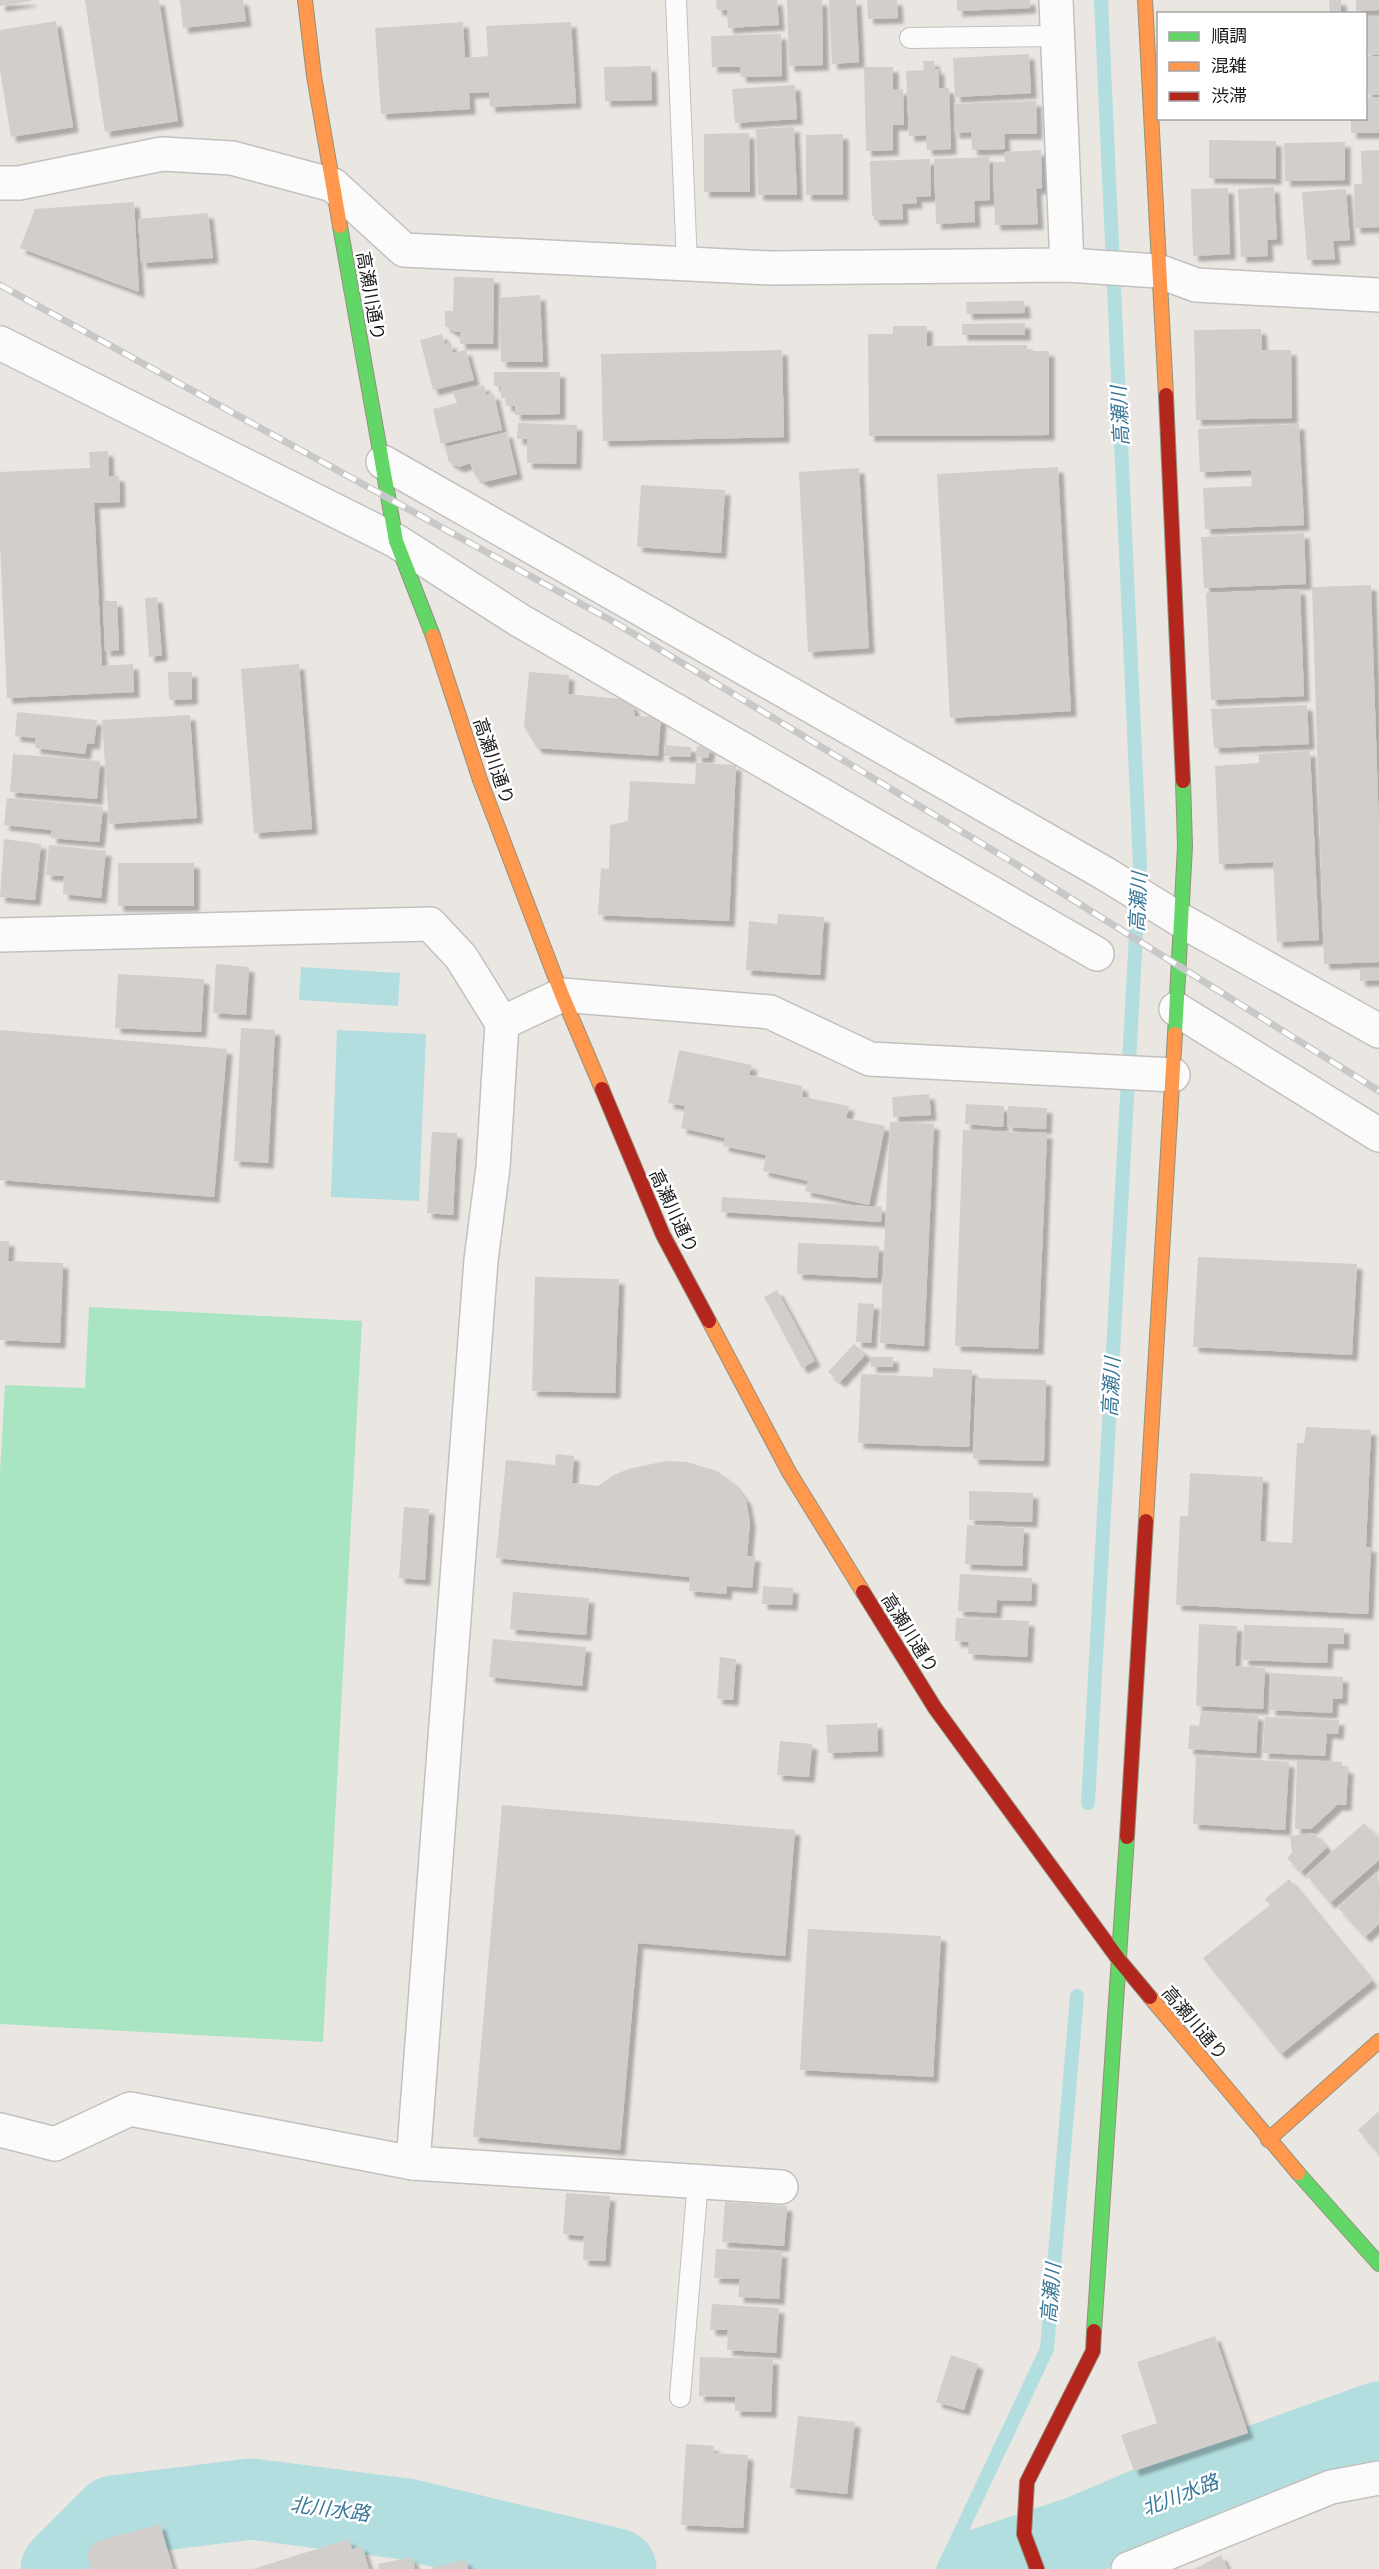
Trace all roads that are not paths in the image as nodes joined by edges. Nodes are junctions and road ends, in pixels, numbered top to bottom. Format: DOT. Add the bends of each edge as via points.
graph roads {
  1 [pos="305,0"];
  2 [pos="676,0"];
  3 [pos="1056,0"];
  4 [pos="1145,0"];
  5 [pos="1057,36"];
  6 [pos="910,38"];
  7 [pos="0,183"];
  8 [pos="333,185"];
  9 [pos="687,264"];
  10 [pos="1075,265"];
  11 [pos="1151,271"];
  12 [pos="1379,295"];
  13 [pos="0,343"];
  14 [pos="383,462"];
  15 [pos="396,541"];
  16 [pos="1174,916"];
  17 [pos="0,935"];
  18 [pos="1097,954"];
  19 [pos="562,995"];
  20 [pos="1176,1009"];
  21 [pos="502,1023"];
  22 [pos="1379,1031"];
  23 [pos="1165,1075"];
  24 [pos="1379,1135"];
  25 [pos="1119,1960"];
  26 [pos="1379,2041"];
  27 [pos="0,2130"];
  28 [pos="1268,2140"];
  29 [pos="413,2163"];
  30 [pos="698,2181"];
  31 [pos="781,2187"];
  32 [pos="1379,2264"];
  33 [pos="680,2397"];
  34 [pos="1379,2478"];
  35 [pos="1037,2569"];
  36 [pos="1128,2569"];
  1 -- 8 [label="street, 高瀬川通り"];
  2 -- 9 [label="lane"];
  3 -- 5 [label="street"];
  4 -- 11 [label="street"];
  5 -- 6 [label="lane"];
  5 -- 10 [label="street"];
  7 -- 8 [label="street" via="19,183 162,154 232,158"];
  8 -- 9 [label="street" via="404,250"];
  8 -- 14 [label="street, 高瀬川通り"];
  9 -- 10 [label="street" via="771,268"];
  10 -- 11 [label="street"];
  11 -- 12 [label="street" via="1196,285"];
  11 -- 16 [label="street" via="1181,692 1185,846"];
  13 -- 15 [label="street"];
  14 -- 15 [label="street, 高瀬川通り"];
  14 -- 16 [label="street"];
  15 -- 18 [label="street" via="519,620"];
  15 -- 19 [label="street, 高瀬川通り" via="427,617 480,780"];
  16 -- 20 [label="street"];
  16 -- 22 [label="street"];
  17 -- 21 [label="street" via="430,924 462,957"];
  19 -- 21 [label="street"];
  19 -- 23 [label="street" via="770,1012 870,1059"];
  19 -- 25 [label="street, 高瀬川通り" via="663,1235 789,1472 935,1708"];
  20 -- 23 [label="street"];
  20 -- 24 [label="street"];
  21 -- 29 [label="street"];
  23 -- 25 [label="street"];
  25 -- 28 [label="street, 高瀬川通り"];
  25 -- 35 [label="street" via="1093,2351 1027,2482 1024,2534"];
  26 -- 28 [label="street"];
  27 -- 29 [label="street" via="55,2144 130,2109"];
  28 -- 32 [label="street, 高瀬川通り"];
  29 -- 30 [label="street"];
  30 -- 31 [label="street"];
  30 -- 33 [label="lane"];
  34 -- 36 [label="street" via="1331,2487"];
}
